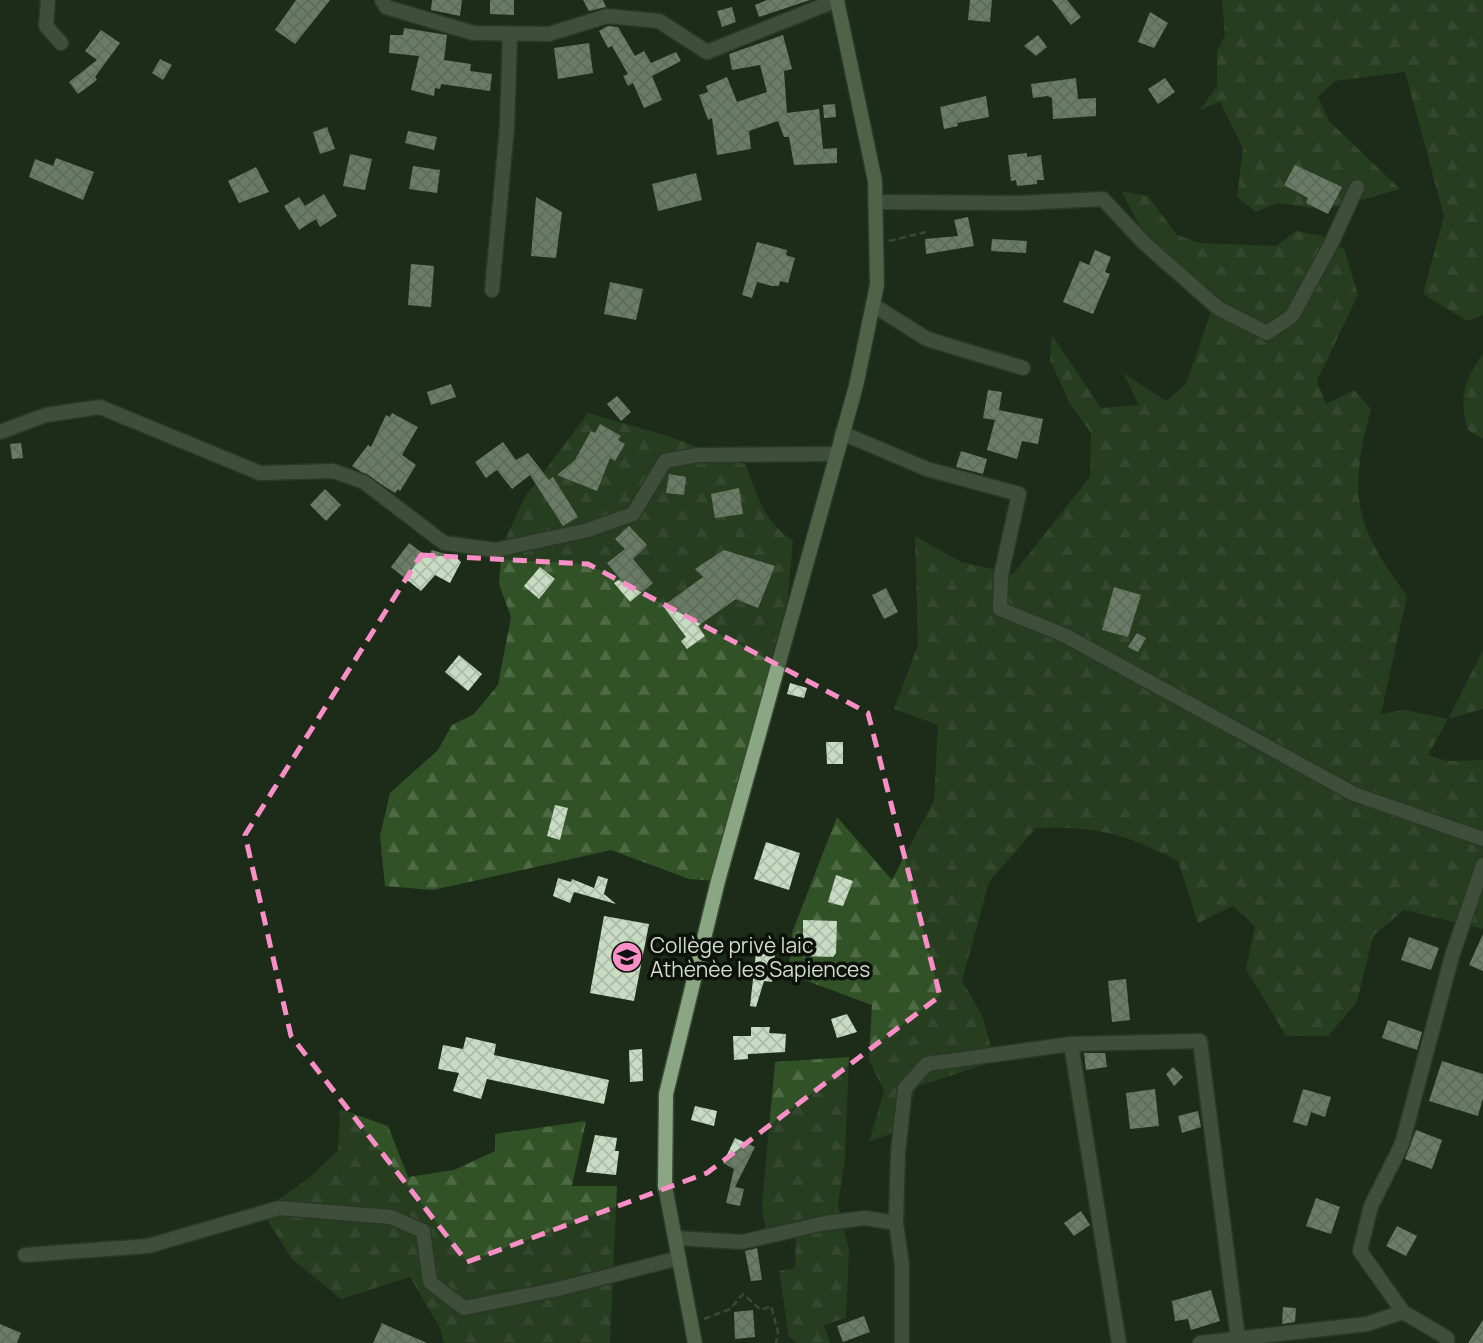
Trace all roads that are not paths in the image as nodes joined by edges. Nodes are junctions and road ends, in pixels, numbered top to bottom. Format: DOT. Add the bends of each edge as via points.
graph roads {
  1 [pos="48,0"];
  2 [pos="382,0"];
  3 [pos="837,0"];
  4 [pos="510,34"];
  5 [pos="61,43"];
  6 [pos="1357,187"];
  7 [pos="875,202"];
  8 [pos="492,290"];
  9 [pos="873,305"];
  10 [pos="1023,368"];
  11 [pos="0,432"];
  12 [pos="842,433"];
  13 [pos="836,454"];
  14 [pos="1483,838"];
  15 [pos="1483,865"];
  16 [pos="1071,1044"];
  17 [pos="896,1223"];
  18 [pos="675,1238"];
  19 [pos="25,1255"];
  20 [pos="679,1258"];
  21 [pos="1403,1312"];
  22 [pos="1238,1339"];
  23 [pos="695,1343"];
  24 [pos="902,1343"];
  25 [pos="1119,1343"];
  26 [pos="1200,1343"];
  27 [pos="1447,1343"];
  1 -- 5 [label="street" via="46,26"];
  2 -- 4 [label="street" via="386,7 473,33"];
  3 -- 4 [label="street" via="706,52 659,21 607,16 549,34"];
  3 -- 7 [label="street" via="869,147"];
  4 -- 8 [label="street" via="507,127"];
  6 -- 7 [label="street" via="1292,316 1267,333 1218,307 1143,242 1103,199"];
  7 -- 9 [label="street" via="877,285"];
  9 -- 10 [label="street" via="927,339"];
  9 -- 12 [label="street"];
  11 -- 13 [label="street" via="46,415 100,407 260,473 333,471 364,482 443,543 496,550 588,530 633,514 665,461 697,455"];
  12 -- 13 [label="street"];
  12 -- 14 [label="street" via="927,469 1019,494 1001,575 1000,609 1064,635 1354,794"];
  13 -- 18 [label="street" via="708,921 666,1094 664,1186"];
  15 -- 21 [label="street" via="1452,956 1402,1144 1371,1206 1360,1251"];
  16 -- 17 [label="street" via="927,1064 905,1088"];
  16 -- 22 [label="street" via="1200,1041"];
  16 -- 25 [label="street"];
  17 -- 18 [label="street" via="865,1218 741,1242"];
  17 -- 24 [label="street" via="902,1265"];
  18 -- 20 [label="street"];
  19 -- 20 [label="street" via="148,1246 279,1208 391,1217 423,1231 430,1282 464,1308"];
  20 -- 23 [label="street"];
  21 -- 22 [label="street" via="1367,1324"];
  21 -- 27 [label="street" via="1447,1338"];
  22 -- 26 [label="street"];
}
